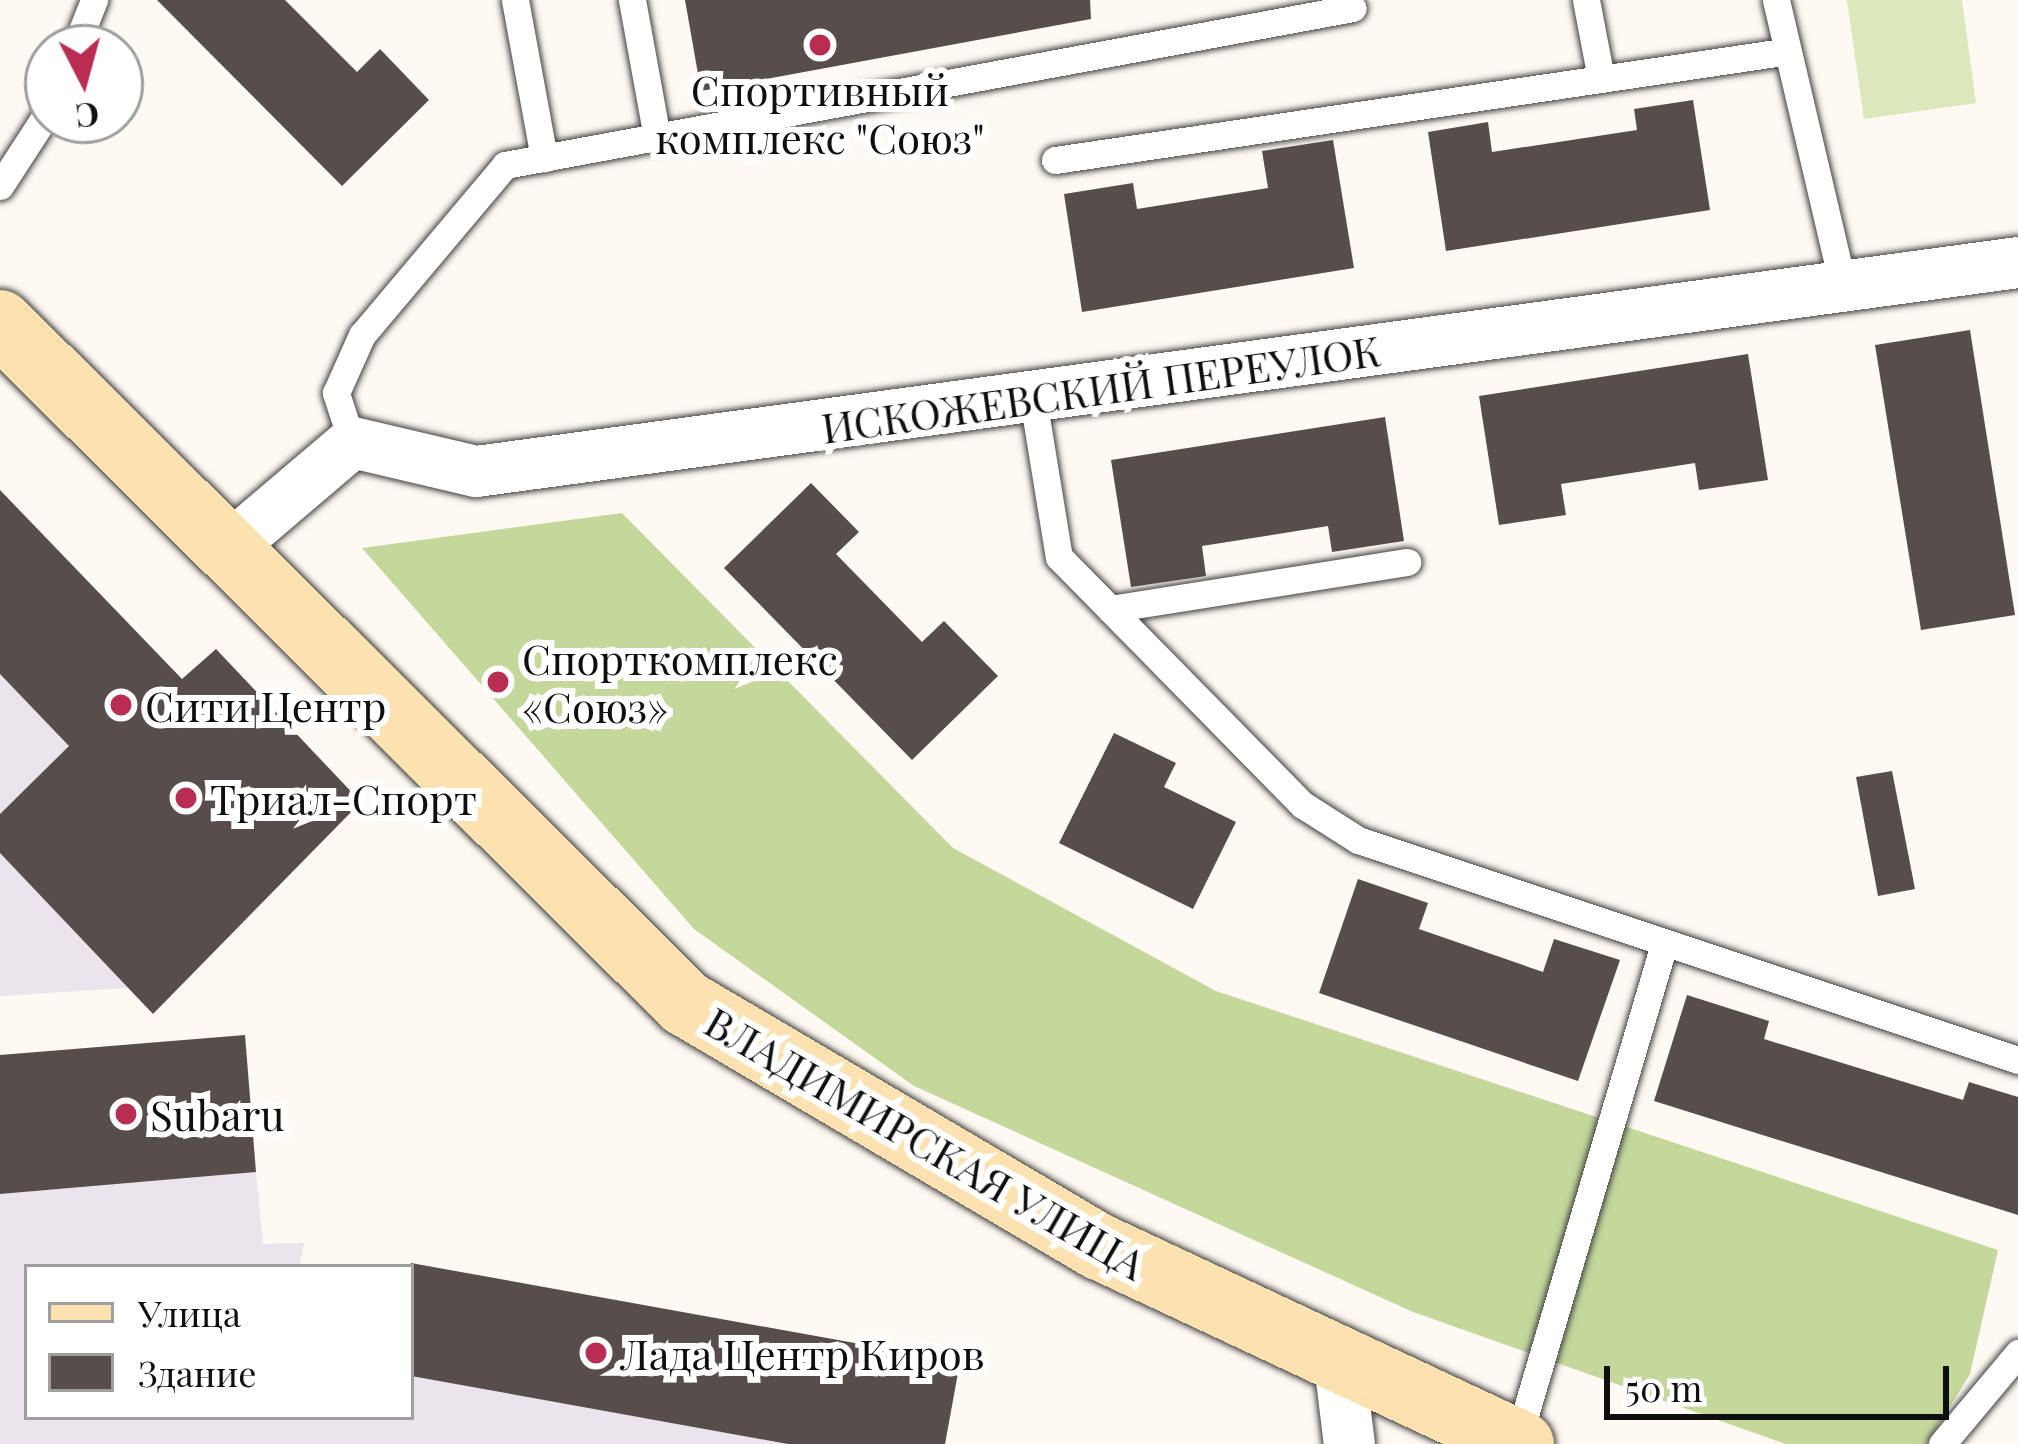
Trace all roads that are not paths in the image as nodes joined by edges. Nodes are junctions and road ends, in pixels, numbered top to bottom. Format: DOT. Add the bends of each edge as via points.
graph roads {
  1 [pos="515,0"];
  2 [pos="632,0"];
  3 [pos="1586,0"];
  4 [pos="1776,0"];
  5 [pos="1353,8"];
  6 [pos="1784,52"];
  7 [pos="1600,79"];
  8 [pos="657,138"];
  9 [pos="27,144"];
  10 [pos="544,158"];
  11 [pos="1055,160"];
  12 [pos="0,186"];
  13 [pos="2018,262"];
  14 [pos="1843,286"];
  15 [pos="0,323"];
  16 [pos="1034,399"];
  17 [pos="352,442"];
  18 [pos="224,550"];
  19 [pos="1407,562"];
  20 [pos="1110,609"];
  21 [pos="1664,944"];
  22 [pos="2018,1060"];
  23 [pos="2018,1353"];
  24 [pos="1339,1363"];
  25 [pos="1519,1443"];
  26 [pos="1349,1444"];
  27 [pos="1942,1444"];
  1 -- 10 [label="lane"];
  2 -- 8 [label="lane"];
  3 -- 7 [label="lane"];
  4 -- 6 [label="lane"];
  5 -- 8 [label="lane"];
  6 -- 7 [label="lane"];
  6 -- 14 [label="lane"];
  7 -- 11 [label="lane"];
  8 -- 10 [label="lane"];
  9 -- 12 [label="lane"];
  10 -- 17 [label="lane" via="505,165 362,335 336,393"];
  13 -- 14 [label="street, ИСКОЖЕВСКИЙ ПЕРЕУЛОК"];
  14 -- 16 [label="street, ИСКОЖЕВСКИЙ ПЕРЕУЛОК"];
  15 -- 18 [label="main road, ВЛАДИМИРСКАЯ УЛИЦА"];
  16 -- 17 [label="street, ИСКОЖЕВСКИЙ ПЕРЕУЛОК" via="476,471"];
  16 -- 20 [label="lane" via="1058,557"];
  17 -- 18 [label="street"];
  18 -- 24 [label="main road, ВЛАДИМИРСКАЯ УЛИЦА" via="686,1003 1062,1227"];
  19 -- 20 [label="lane"];
  20 -- 21 [label="lane" via="1285,788 1358,840"];
  21 -- 22 [label="lane"];
  21 -- 25 [label="lane"];
  23 -- 27 [label="lane"];
  24 -- 25 [label="main road, ВЛАДИМИРСКАЯ УЛИЦА"];
  24 -- 26 [label="street"];
}
